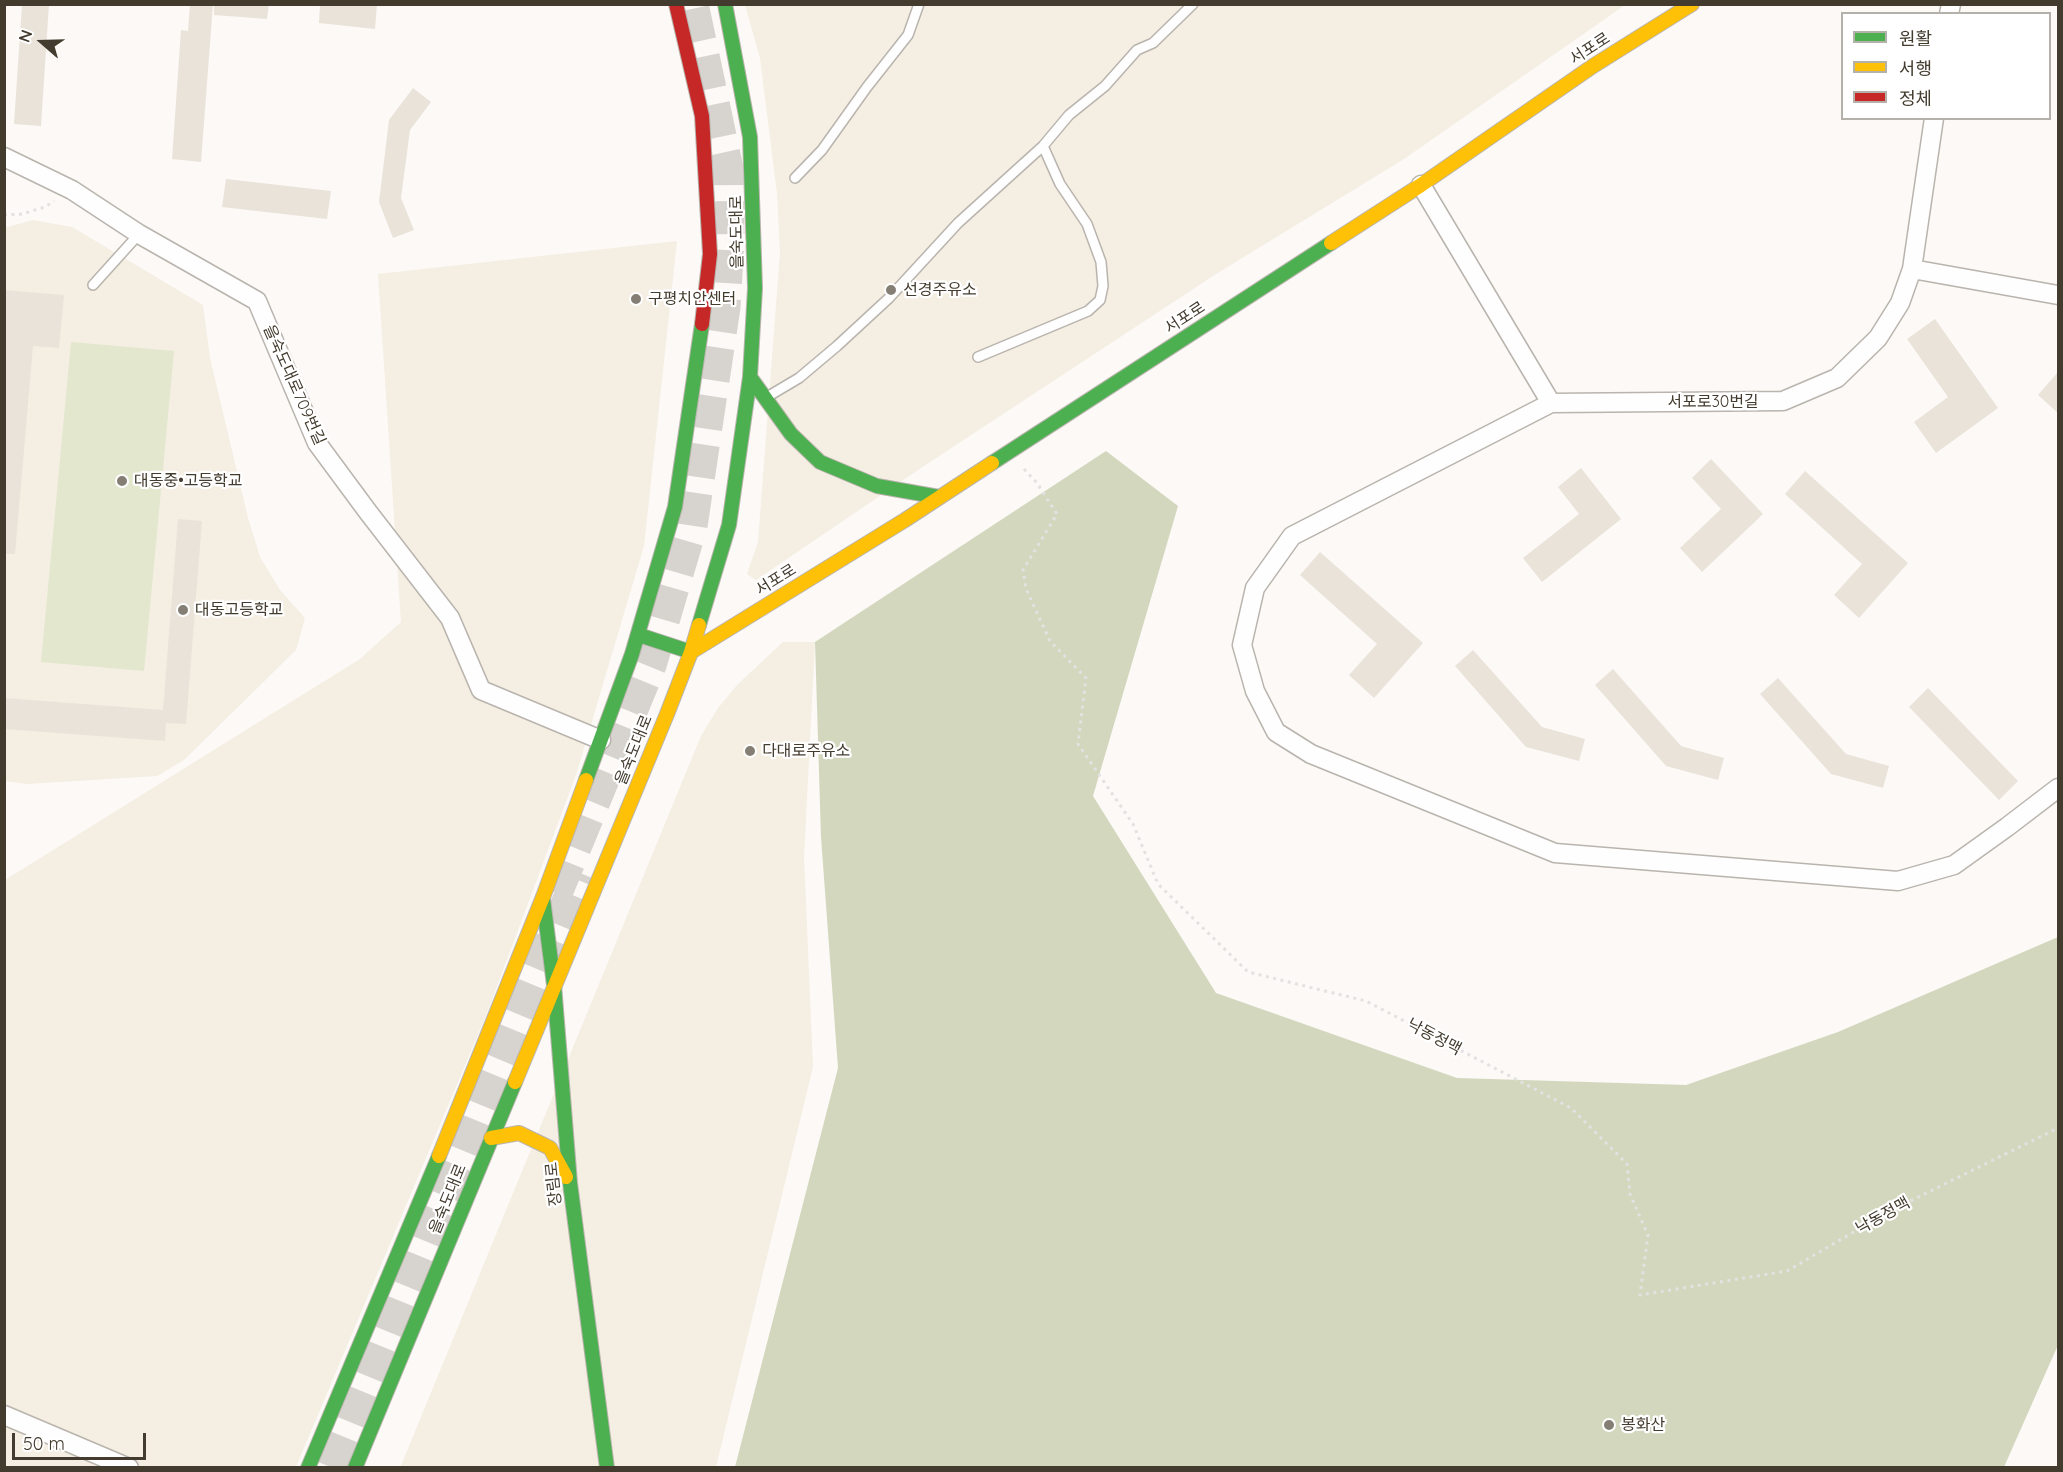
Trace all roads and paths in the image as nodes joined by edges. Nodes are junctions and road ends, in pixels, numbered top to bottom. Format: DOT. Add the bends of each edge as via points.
graph roads {
  1 [pos="676,4"];
  2 [pos="725,4"];
  3 [pos="919,4"];
  4 [pos="1193,4"];
  5 [pos="1692,4"];
  6 [pos="1934,120"];
  7 [pos="1043,146"];
  8 [pos="4,157"];
  9 [pos="795,178"];
  10 [pos="1421,185"];
  11 [pos="72,190"];
  12 [pos="4,215"];
  13 [pos="139,234"];
  14 [pos="1912,269"];
  15 [pos="93,285"];
  16 [pos="2058,295"];
  17 [pos="978,357"];
  18 [pos="750,377"];
  19 [pos="765,398"];
  20 [pos="1551,403"];
  21 [pos="1009,452"];
  22 [pos="939,497"];
  23 [pos="639,635"];
  24 [pos="691,652"];
  25 [pos="601,740"];
  26 [pos="2058,788"];
  27 [pos="543,897"];
  28 [pos="554,985"];
  29 [pos="2058,1128"];
  30 [pos="491,1138"];
  31 [pos="570,1183"];
  32 [pos="4,1415"];
  33 [pos="129,1467"];
  34 [pos="308,1467"];
  35 [pos="355,1467"];
  36 [pos="607,1467"];
  1 -- 23 [label="main road, 을숙도대로" via="702,116 710,254 675,507"];
  2 -- 18 [label="main road, 을숙도대로" via="750,137 755,288"];
  3 -- 9 [label="lane" via="908,35 822,150"];
  4 -- 7 [label="lane" via="1153,43 1137,50 1105,86 1069,115"];
  5 -- 10 [label="main road, 서포로" via="1593,66"];
  6 -- 14 [label="street, 서포로30번길"];
  7 -- 17 [label="lane" via="1060,184 1087,224 1101,262 1100,300 1088,311"];
  7 -- 19 [label="lane" via="958,223 889,298 837,346 799,378"];
  8 -- 11 [label="street, 을숙도대로709번길"];
  10 -- 20 [label="street"];
  10 -- 21 [label="main road, 서포로"];
  11 -- 12 [label="path" via="45,207"];
  11 -- 13 [label="street, 을숙도대로709번길"];
  13 -- 15 [label="lane"];
  13 -- 25 [label="street, 을숙도대로709번길" via="257,301 318,443 450,618 481,690"];
  14 -- 16 [label="street"];
  14 -- 20 [label="street, 서포로30번길" via="1900,303 1878,338 1837,378 1783,401"];
  18 -- 19 [label="main road"];
  18 -- 24 [label="main road, 을숙도대로" via="729,525"];
  19 -- 22 [label="main road" via="791,434 820,462 877,486"];
  20 -- 26 [label="street" via="1292,536 1255,588 1242,645 1255,691 1276,732 1311,754 1555,853 1898,881 1954,865"];
  21 -- 22 [label="main road, 서포로"];
  21 -- 29 [label="path, 낙동정맥" via="1037,483 1057,514 1023,570 1026,589 1050,641 1086,678 1078,744 1133,824 1158,884 1248,972 1366,1001 1571,1108 1627,1164 1630,1194 1648,1235 1640,1295 1787,1271 1886,1213"];
  22 -- 24 [label="main road, 서포로"];
  23 -- 24 [label="main road"];
  23 -- 25 [label="main road, 을숙도대로"];
  24 -- 28 [label="main road, 을숙도대로"];
  25 -- 27 [label="main road, 을숙도대로"];
  27 -- 28 [label="main road, 장림로"];
  27 -- 34 [label="main road, 을숙도대로" via="469,1086"];
  28 -- 30 [label="main road, 을숙도대로"];
  28 -- 31 [label="main road, 장림로"];
  30 -- 31 [label="main road" via="519,1133 550,1148"];
  30 -- 35 [label="main road, 을숙도대로"];
  31 -- 36 [label="main road, 장림로"];
  32 -- 33 [label="street"];
}
